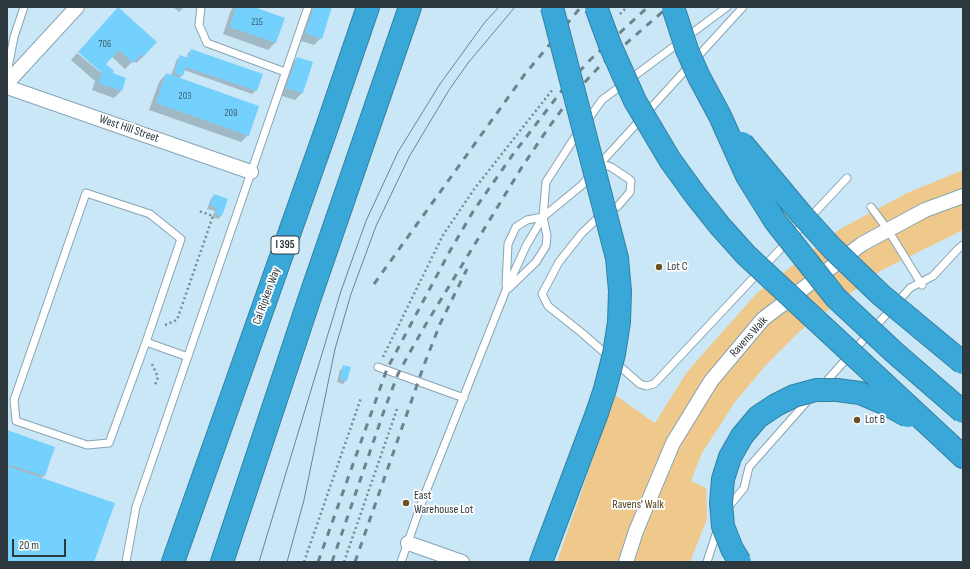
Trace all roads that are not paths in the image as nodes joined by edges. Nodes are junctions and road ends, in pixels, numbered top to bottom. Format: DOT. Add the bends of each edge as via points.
graph roads {
  1 [pos="24,7"];
  2 [pos="77,7"];
  3 [pos="201,7"];
  4 [pos="308,7"];
  5 [pos="368,7"];
  6 [pos="410,7"];
  7 [pos="552,7"];
  8 [pos="596,7"];
  9 [pos="673,7"];
  10 [pos="727,7"];
  11 [pos="743,7"];
  12 [pos="285,72"];
  13 [pos="7,73"];
  14 [pos="7,84"];
  15 [pos="7,87"];
  16 [pos="720,116"];
  17 [pos="598,166"];
  18 [pos="251,172"];
  19 [pos="847,178"];
  20 [pos="963,196"];
  21 [pos="871,207"];
  22 [pos="543,216"];
  23 [pos="888,230"];
  24 [pos="963,245"];
  25 [pos="921,284"];
  26 [pos="506,290"];
  27 [pos="146,342"];
  28 [pos="188,358"];
  29 [pos="963,363"];
  30 [pos="378,367"];
  31 [pos="464,398"];
  32 [pos="963,412"];
  33 [pos="947,442"];
  34 [pos="963,457"];
  35 [pos="408,543"];
  36 [pos="126,562"];
  37 [pos="173,562"];
  38 [pos="222,562"];
  39 [pos="401,562"];
  40 [pos="462,562"];
  41 [pos="541,562"];
  42 [pos="626,562"];
  43 [pos="706,562"];
  44 [pos="740,562"];
  1 -- 13 [label="lane" via="14,36"];
  2 -- 14 [label="street"];
  3 -- 12 [label="lane" via="199,25 207,43"];
  4 -- 12 [label="lane"];
  5 -- 37 [label="highway, Cal Ripken Way / I 395"];
  6 -- 38 [label="highway" via="311,292"];
  7 -- 41 [label="highway, bridge" via="617,258 620,291 619,322 605,389"];
  8 -- 33 [label="highway, bridge" via="635,101 670,160 720,226 746,255"];
  9 -- 16 [label="highway, bridge" via="687,50"];
  10 -- 22 [label="lane" via="602,100 546,182"];
  11 -- 17 [label="lane"];
  12 -- 18 [label="lane"];
  15 -- 18 [label="street, West Hill Street"];
  16 -- 29 [label="highway, bridge" via="758,164 832,248 881,295"];
  16 -- 32 [label="highway, bridge" via="747,176 775,221 836,298"];
  17 -- 19 [label="lane" via="611,167 629,179 630,192 618,206 599,217 582,233 559,262 542,294 548,306 640,384 646,386 654,384"];
  17 -- 22 [label="lane" via="582,185"];
  18 -- 28 [label="lane"];
  20 -- 23 [label="street, Ravens Walk" via="925,210"];
  21 -- 23 [label="lane"];
  22 -- 26 [label="lane"];
  22 -- 26 [label="lane" via="546,246 536,262"];
  22 -- 26 [label="lane" via="527,220 516,227 508,244"];
  23 -- 25 [label="lane"];
  23 -- 42 [label="street, Ravens Walk" via="862,244 764,319 711,381 673,443 636,531"];
  24 -- 25 [label="lane" via="933,276"];
  25 -- 43 [label="lane" via="910,288 749,467 744,488 725,511"];
  26 -- 31 [label="lane"];
  27 -- 27 [label="lane" via="182,239 150,214 86,193 14,400 16,421 87,445 109,443"];
  27 -- 28 [label="lane"];
  28 -- 36 [label="lane" via="136,507"];
  30 -- 31 [label="lane"];
  31 -- 35 [label="lane"];
  33 -- 34 [label="highway"];
  33 -- 44 [label="highway, bridge" via="917,421 860,393 816,390 794,396 776,405 758,417 742,436 730,457 723,479 723,526"];
  35 -- 39 [label="lane"];
  35 -- 40 [label="street"];
}
